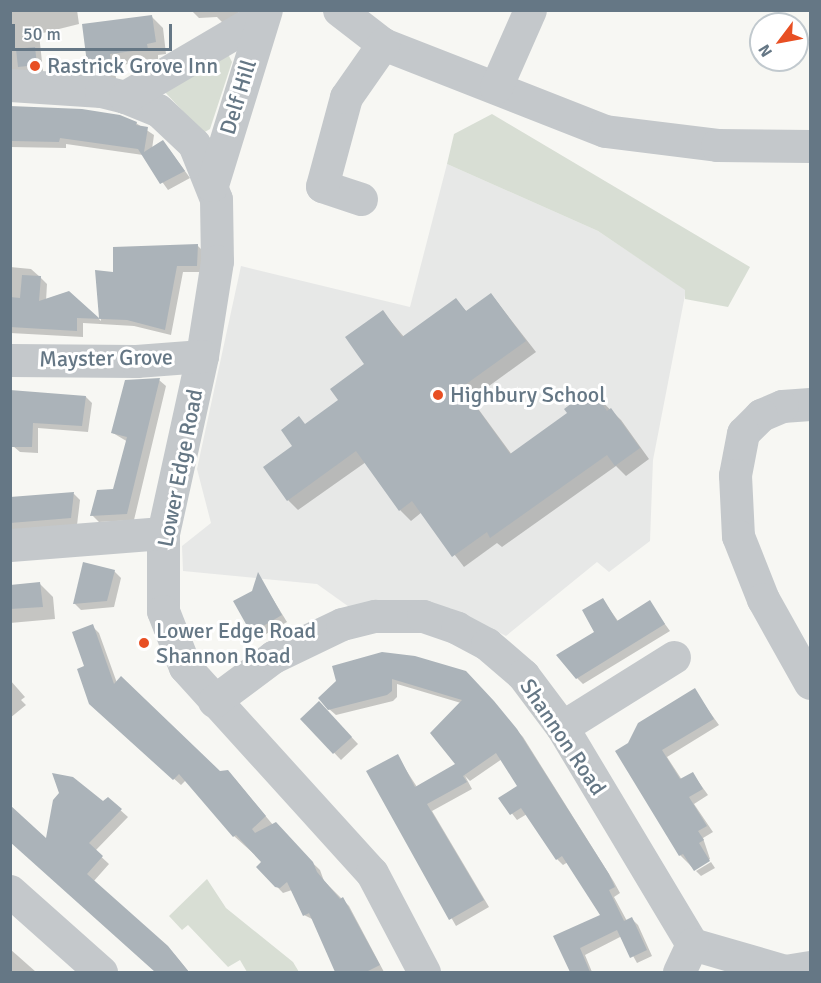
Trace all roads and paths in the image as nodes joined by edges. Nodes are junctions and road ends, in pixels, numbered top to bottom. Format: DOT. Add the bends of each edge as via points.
graph roads {
  1 [pos="339,10"];
  2 [pos="530,10"];
  3 [pos="265,13"];
  4 [pos="383,44"];
  5 [pos="10,85"];
  6 [pos="496,87"];
  7 [pos="125,97"];
  8 [pos="810,146"];
  9 [pos="212,185"];
  10 [pos="361,199"];
  11 [pos="202,356"];
  12 [pos="10,360"];
  13 [pos="810,404"];
  14 [pos="164,533"];
  15 [pos="10,545"];
  16 [pos="674,657"];
  17 [pos="810,683"];
  18 [pos="214,701"];
  19 [pos="562,727"];
  20 [pos="10,891"];
  21 [pos="686,958"];
  22 [pos="798,969"];
  23 [pos="101,972"];
  24 [pos="424,972"];
  1 -- 4 [label="street"];
  2 -- 6 [label="street"];
  3 -- 7 [label="street"];
  3 -- 9 [label="street, Delf Hill"];
  4 -- 6 [label="street" via="448,72"];
  4 -- 10 [label="street" via="346,97 322,186"];
  5 -- 7 [label="street, Lower Edge Road" via="101,91"];
  6 -- 8 [label="street" via="605,131 717,145"];
  7 -- 9 [label="street, Lower Edge Road" via="158,110 177,126 194,144"];
  9 -- 11 [label="street, Lower Edge Road" via="216,200 217,261"];
  11 -- 12 [label="street, Mayster Grove" via="136,361"];
  11 -- 14 [label="street, Lower Edge Road"];
  13 -- 17 [label="street" via="782,406 761,415 743,433 735,475 738,536 764,599"];
  14 -- 15 [label="street"];
  14 -- 18 [label="street, Lower Edge Road" via="160,588 170,638 185,667"];
  16 -- 19 [label="street"];
  18 -- 19 [label="street, Shannon Road" via="273,657 342,624 375,616 423,616 457,627 487,644 523,675"];
  18 -- 24 [label="street, Lower Edge Road" via="372,873"];
  19 -- 21 [label="street, Shannon Road"];
  20 -- 23 [label="street"];
  21 -- 22 [label="street"];
}
